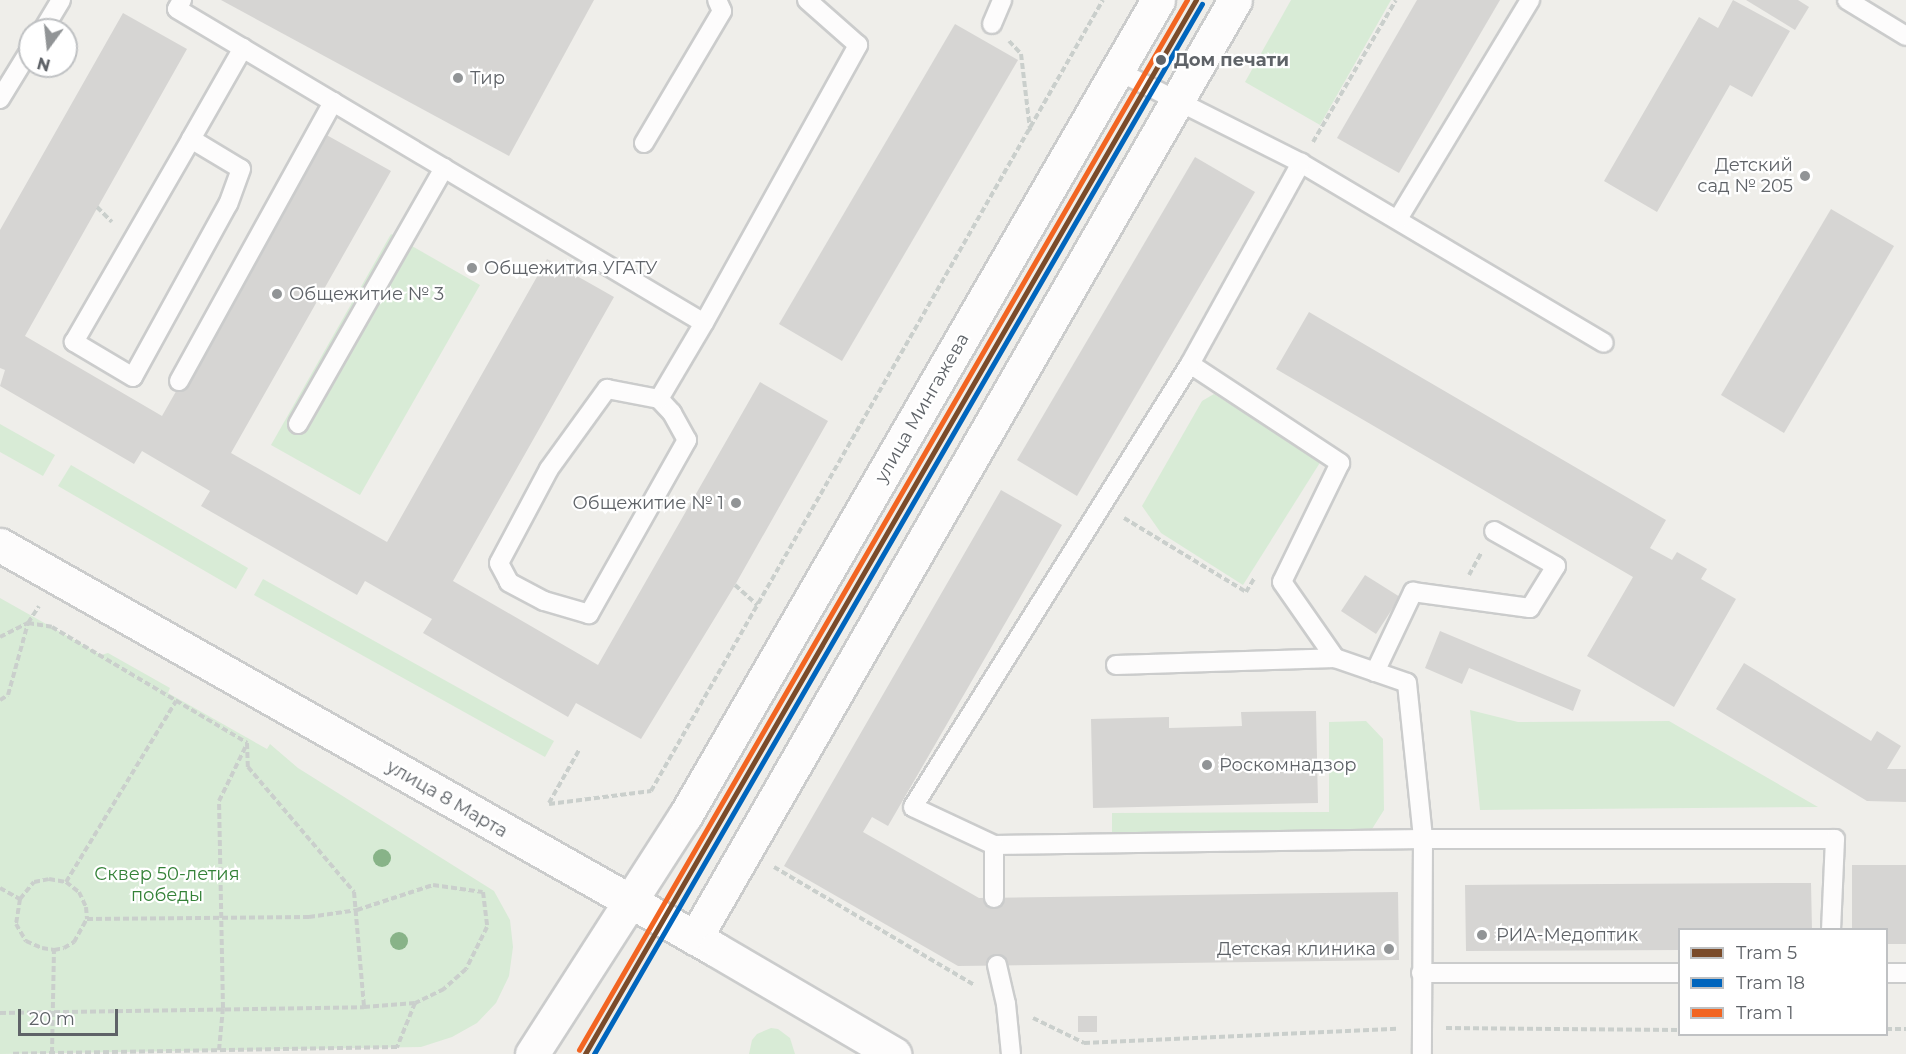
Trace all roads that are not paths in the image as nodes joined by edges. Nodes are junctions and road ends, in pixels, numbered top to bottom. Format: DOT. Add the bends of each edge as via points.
graph roads {
  1 [pos="61,0"];
  2 [pos="182,0"];
  3 [pos="717,0"];
  4 [pos="807,0"];
  5 [pos="1002,0"];
  6 [pos="1158,0"];
  7 [pos="1235,0"];
  8 [pos="1530,0"];
  9 [pos="1847,0"];
  10 [pos="50,18"];
  11 [pos="992,24"];
  12 [pos="1906,36"];
  13 [pos="243,48"];
  14 [pos="18,70"];
  15 [pos="1119,71"];
  16 [pos="0,99"];
  17 [pos="1177,101"];
  18 [pos="333,102"];
  19 [pos="191,138"];
  20 [pos="644,143"];
  21 [pos="1301,163"];
  22 [pos="444,168"];
  23 [pos="1398,219"];
  24 [pos="704,323"];
  25 [pos="1604,343"];
  26 [pos="1190,364"];
  27 [pos="179,381"];
  28 [pos="659,399"];
  29 [pos="297,424"];
  30 [pos="1494,531"];
  31 [pos="0,545"];
  32 [pos="1335,658"];
  33 [pos="1116,665"];
  34 [pos="1375,672"];
  35 [pos="1423,839"];
  36 [pos="994,845"];
  37 [pos="994,898"];
  38 [pos="630,902"];
  39 [pos="1831,928"];
  40 [pos="695,938"];
  41 [pos="997,965"];
  42 [pos="1421,972"];
  43 [pos="1678,973"];
  44 [pos="1888,973"];
  45 [pos="1906,973"];
  46 [pos="532,1054"];
  47 [pos="894,1054"];
  48 [pos="1011,1054"];
  49 [pos="1422,1054"];
  1 -- 10 [label="lane"];
  2 -- 13 [label="lane" via="177,9"];
  3 -- 20 [label="lane" via="722,11"];
  4 -- 24 [label="lane" via="858,45"];
  5 -- 11 [label="lane"];
  6 -- 15 [label="street, улица Мингажева"];
  7 -- 17 [label="street"];
  8 -- 23 [label="lane"];
  9 -- 12 [label="lane"];
  13 -- 18 [label="lane"];
  13 -- 19 [label="lane"];
  14 -- 16 [label="lane"];
  15 -- 17 [label="lane"];
  15 -- 38 [label="street, улица Мингажева" via="685,816"];
  17 -- 21 [label="lane"];
  17 -- 40 [label="street"];
  18 -- 22 [label="lane"];
  18 -- 27 [label="lane"];
  19 -- 19 [label="lane" via="241,170 228,204 133,377 74,342"];
  21 -- 23 [label="lane"];
  21 -- 26 [label="lane"];
  22 -- 24 [label="lane"];
  22 -- 29 [label="lane"];
  23 -- 25 [label="lane"];
  24 -- 28 [label="lane"];
  26 -- 32 [label="lane" via="1340,464 1282,582"];
  26 -- 36 [label="lane" via="914,807"];
  28 -- 28 [label="lane" via="687,440 589,614 544,601 509,582 499,563 549,469 607,389"];
  30 -- 34 [label="lane" via="1556,566 1530,608 1413,592"];
  31 -- 38 [label="street, улица 8 Марта"];
  32 -- 33 [label="lane"];
  32 -- 34 [label="lane"];
  34 -- 35 [label="lane" via="1407,683"];
  35 -- 36 [label="lane"];
  35 -- 39 [label="lane" via="1835,839"];
  35 -- 42 [label="lane"];
  36 -- 37 [label="lane"];
  38 -- 40 [label="street, улица 8 Марта"];
  38 -- 46 [label="street, улица Мингажева"];
  40 -- 47 [label="street, улица 8 Марта"];
  41 -- 48 [label="lane"];
  42 -- 43 [label="lane"];
  42 -- 49 [label="lane"];
  44 -- 45 [label="lane"];
}
